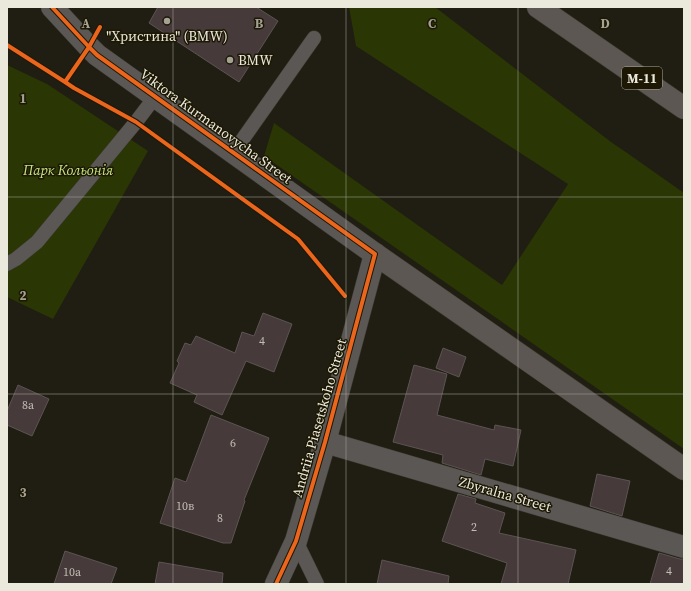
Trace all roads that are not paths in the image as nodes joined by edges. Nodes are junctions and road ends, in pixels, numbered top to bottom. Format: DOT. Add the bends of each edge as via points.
graph roads {
  1 [pos="52,7"];
  2 [pos="538,7"];
  3 [pos="314,38"];
  4 [pos="155,97"];
  5 [pos="684,108"];
  6 [pos="233,152"];
  7 [pos="375,254"];
  8 [pos="7,264"];
  9 [pos="325,442"];
  10 [pos="684,469"];
  11 [pos="296,541"];
  12 [pos="684,547"];
  13 [pos="276,584"];
  14 [pos="317,584"];
  1 -- 4 [label="street, Viktora Kurmanovycha Street" via="97,55"];
  2 -- 5 [label="main road, М-11"];
  3 -- 6 [label="lane"];
  4 -- 6 [label="street, Viktora Kurmanovycha Street"];
  4 -- 8 [label="lane" via="37,242"];
  6 -- 7 [label="street, Viktora Kurmanovycha Street"];
  7 -- 9 [label="street, Andriia Piasetskoho Street"];
  7 -- 10 [label="main road"];
  9 -- 11 [label="street, Andriia Piasetskoho Street"];
  9 -- 12 [label="street, Zbyralna Street"];
  11 -- 13 [label="street, Andriia Piasetskoho Street"];
  11 -- 14 [label="lane"];
}
